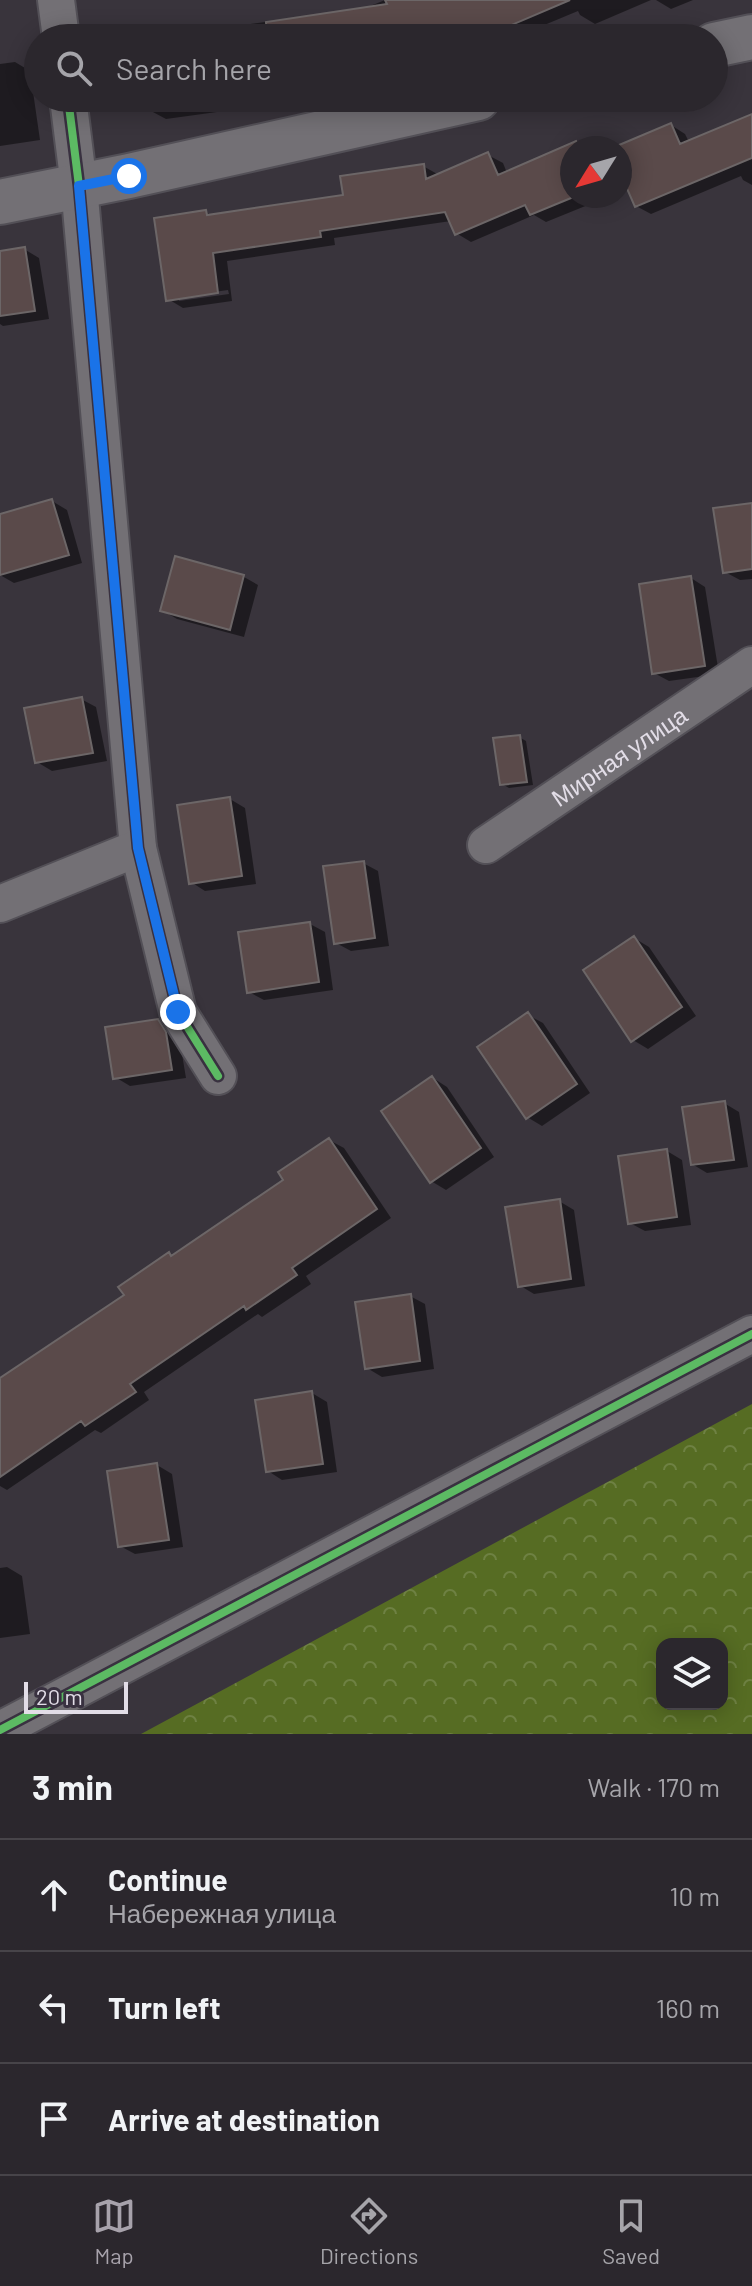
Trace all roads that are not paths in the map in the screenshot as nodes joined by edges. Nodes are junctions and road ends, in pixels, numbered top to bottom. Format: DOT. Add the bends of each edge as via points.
graph roads {
  1 [pos="56,0"];
  2 [pos="59,24"];
  3 [pos="752,37"];
  4 [pos="728,42"];
  5 [pos="70,112"];
  6 [pos="415,112"];
  7 [pos="79,186"];
  8 [pos="0,202"];
  9 [pos="752,665"];
  10 [pos="486,845"];
  11 [pos="138,848"];
  12 [pos="0,904"];
  13 [pos="218,1076"];
  14 [pos="752,1334"];
  15 [pos="0,1730"];
  1 -- 2 [label="street"];
  3 -- 4 [label="street"];
  5 -- 7 [label="street"];
  6 -- 7 [label="street"];
  7 -- 8 [label="street"];
  7 -- 11 [label="street"];
  9 -- 10 [label="street, Мирная улица"];
  11 -- 12 [label="street"];
  11 -- 13 [label="street" via="178,1012"];
  14 -- 15 [label="street"];
}
